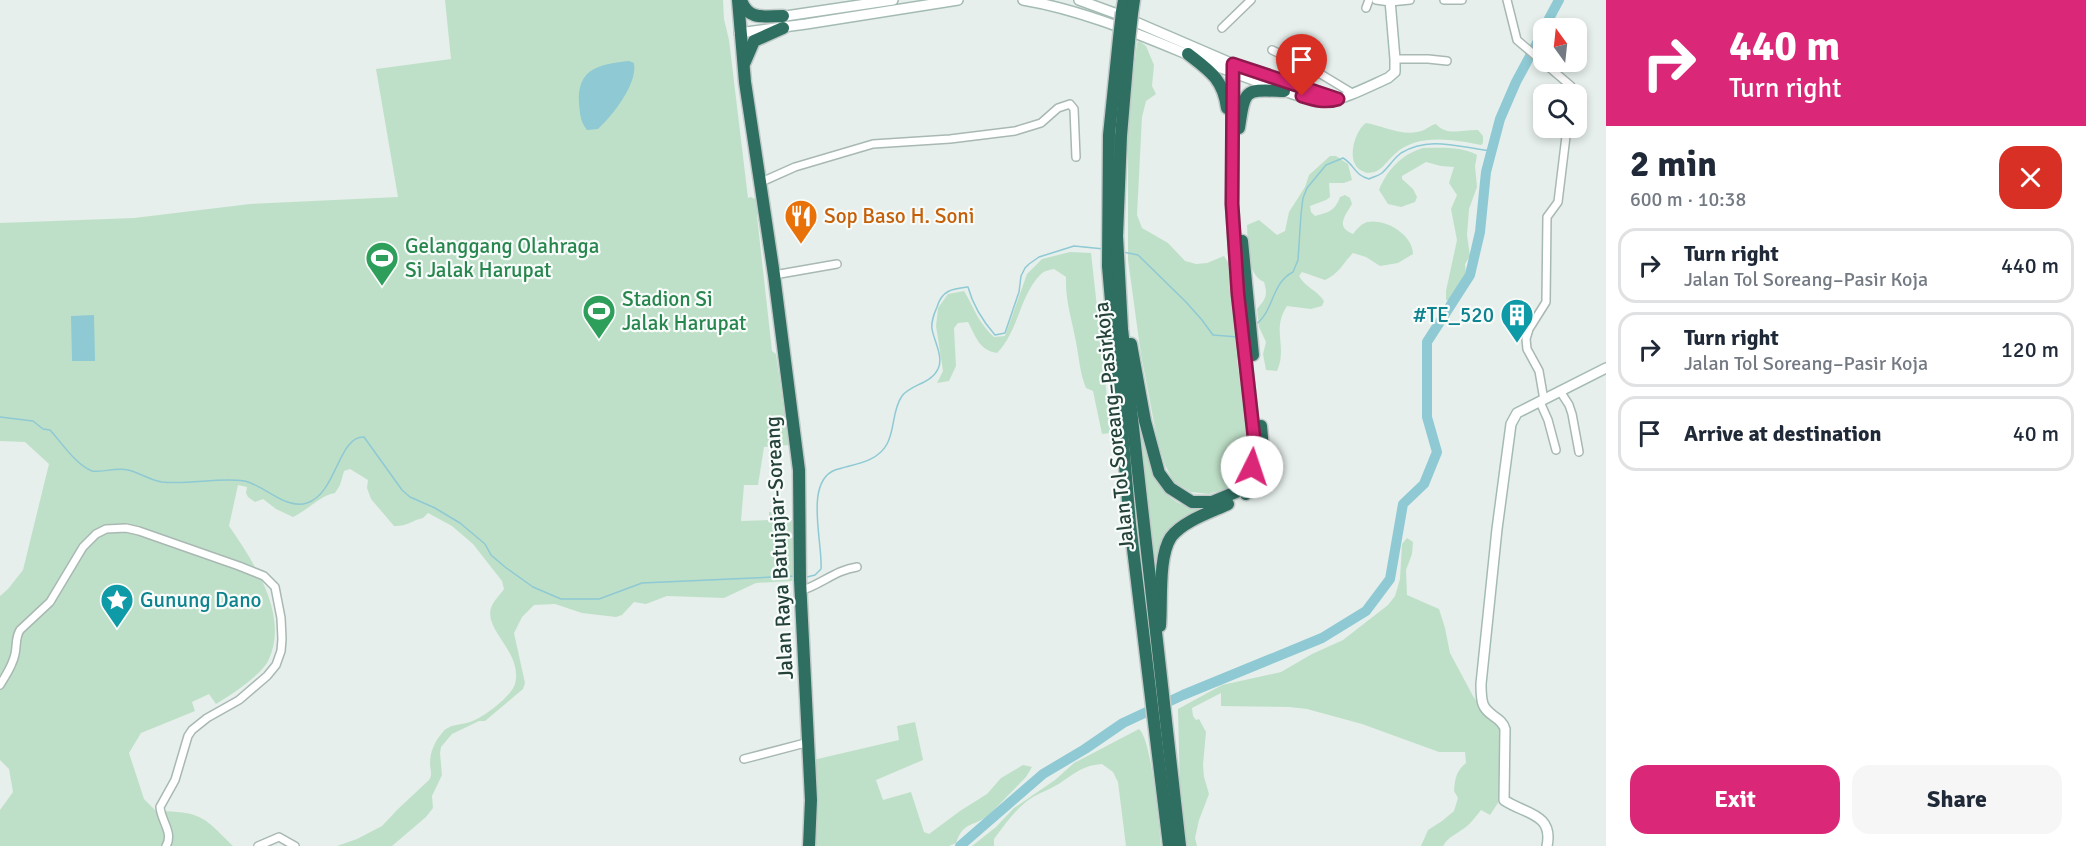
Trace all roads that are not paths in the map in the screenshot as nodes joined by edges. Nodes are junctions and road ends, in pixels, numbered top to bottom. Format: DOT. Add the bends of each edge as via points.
graph roads {
  1 [pos="739,0"];
  2 [pos="893,0"];
  3 [pos="958,0"];
  4 [pos="1023,0"];
  5 [pos="1079,0"];
  6 [pos="1134,0"];
  7 [pos="1251,0"];
  8 [pos="1369,0"];
  9 [pos="1376,0"];
  10 [pos="1410,0"];
  11 [pos="1444,0"];
  12 [pos="1462,0"];
  13 [pos="1507,0"];
  14 [pos="1390,1"];
  15 [pos="1365,8"];
  16 [pos="1126,9"];
  17 [pos="783,22"];
  18 [pos="739,27"];
  19 [pos="1221,28"];
  20 [pos="1272,50"];
  21 [pos="1188,54"];
  22 [pos="1395,59"];
  23 [pos="1447,61"];
  24 [pos="743,66"];
  25 [pos="1235,69"];
  26 [pos="1569,84"];
  27 [pos="1284,91"];
  28 [pos="1352,93"];
  29 [pos="1338,99"];
  30 [pos="1238,136"];
  31 [pos="1566,138"];
  32 [pos="1076,157"];
  33 [pos="1232,157"];
  34 [pos="759,183"];
  35 [pos="837,264"];
  36 [pos="1116,266"];
  37 [pos="774,275"];
  38 [pos="1244,313"];
  39 [pos="1248,349"];
  40 [pos="1606,368"];
  41 [pos="1560,391"];
  42 [pos="1542,401"];
  43 [pos="1556,450"];
  44 [pos="1579,452"];
  45 [pos="856,567"];
  46 [pos="800,580"];
  47 [pos="1158,657"];
  48 [pos="1155,681"];
  49 [pos="0,685"];
  50 [pos="808,742"];
  51 [pos="1164,752"];
  52 [pos="744,759"];
  53 [pos="166,846"];
  54 [pos="258,846"];
  55 [pos="295,846"];
  56 [pos="809,846"];
  57 [pos="1169,846"];
  58 [pos="1180,846"];
  59 [pos="1547,846"];
  1 -- 17 [label="highway" via="753,16"];
  1 -- 18 [label="highway, Jalan Raya Batujajar-Soreang"];
  2 -- 17 [label="street"];
  3 -- 17 [label="street"];
  4 -- 21 [label="street" via="1096,18"];
  5 -- 25 [label="street"];
  6 -- 16 [label="highway"];
  7 -- 19 [label="street"];
  8 -- 15 [label="street"];
  9 -- 14 [label="street"];
  10 -- 14 [label="street"];
  11 -- 12 [label="street"];
  13 -- 26 [label="street" via="1515,36 1526,50"];
  14 -- 22 [label="street"];
  16 -- 36 [label="highway, bridge" via="1114,237"];
  17 -- 18 [label="street"];
  17 -- 24 [label="highway" via="754,41"];
  18 -- 24 [label="highway, Jalan Raya Batujajar-Soreang"];
  20 -- 28 [label="street"];
  21 -- 25 [label="street"];
  21 -- 33 [label="highway" via="1221,83"];
  22 -- 23 [label="street"];
  22 -- 28 [label="street" via="1392,76"];
  24 -- 34 [label="highway, Jalan Raya Batujajar-Soreang"];
  25 -- 27 [label="street"];
  25 -- 29 [label="street"];
  25 -- 30 [label="highway"];
  25 -- 33 [label="highway"];
  27 -- 29 [label="street" via="1319,101"];
  27 -- 30 [label="highway" via="1259,89 1249,93 1242,103"];
  28 -- 29 [label="street"];
  30 -- 38 [label="highway"];
  31 -- 42 [label="street" via="1558,202 1547,217 1546,302 1526,339 1539,371"];
  32 -- 34 [label="street" via="1074,109 1066,104 1041,123 1015,131 873,144 826,156"];
  33 -- 38 [label="highway" via="1232,204"];
  34 -- 37 [label="highway, Jalan Raya Batujajar-Soreang"];
  35 -- 37 [label="street"];
  36 -- 39 [label="highway" via="1154,462 1170,488 1192,502 1212,502 1236,492 1248,478 1254,437"];
  36 -- 47 [label="highway, Jalan Tol Soreang–Pasirkoja"];
  36 -- 48 [label="highway, Jalan Tol Soreang–Pasirkoja" via="1130,524"];
  37 -- 46 [label="highway, Jalan Raya Batujajar-Soreang" via="799,470"];
  38 -- 39 [label="highway"];
  39 -- 47 [label="highway" via="1263,445 1262,466 1246,494 1184,526 1171,537 1162,564"];
  40 -- 41 [label="street"];
  41 -- 42 [label="street"];
  41 -- 44 [label="street" via="1572,414"];
  42 -- 43 [label="street"];
  42 -- 59 [label="street" via="1517,413 1510,424 1481,684 1484,707 1505,729 1504,800 1543,820"];
  45 -- 46 [label="street" via="843,569 819,585"];
  46 -- 50 [label="highway, Jalan Raya Batujajar-Soreang"];
  47 -- 48 [label="highway, Jalan Tol Soreang–Pasirkoja"];
  48 -- 51 [label="highway, Jalan Tol Soreang–Pasirkoja"];
  49 -- 53 [label="street" via="12,665 20,630 50,602 83,546 101,531 139,531 264,576 276,589 281,618 278,659 267,676 239,700 207,718 188,736 180,766 160,807 168,831"];
  50 -- 52 [label="street"];
  50 -- 56 [label="highway, Jalan Raya Batujajar-Soreang"];
  51 -- 57 [label="highway, Jalan Tol Soreang–Pasirkoja"];
  51 -- 58 [label="highway, Jalan Tol Soreang–Pasirkoja"];
  54 -- 55 [label="street" via="279,837"];
}
